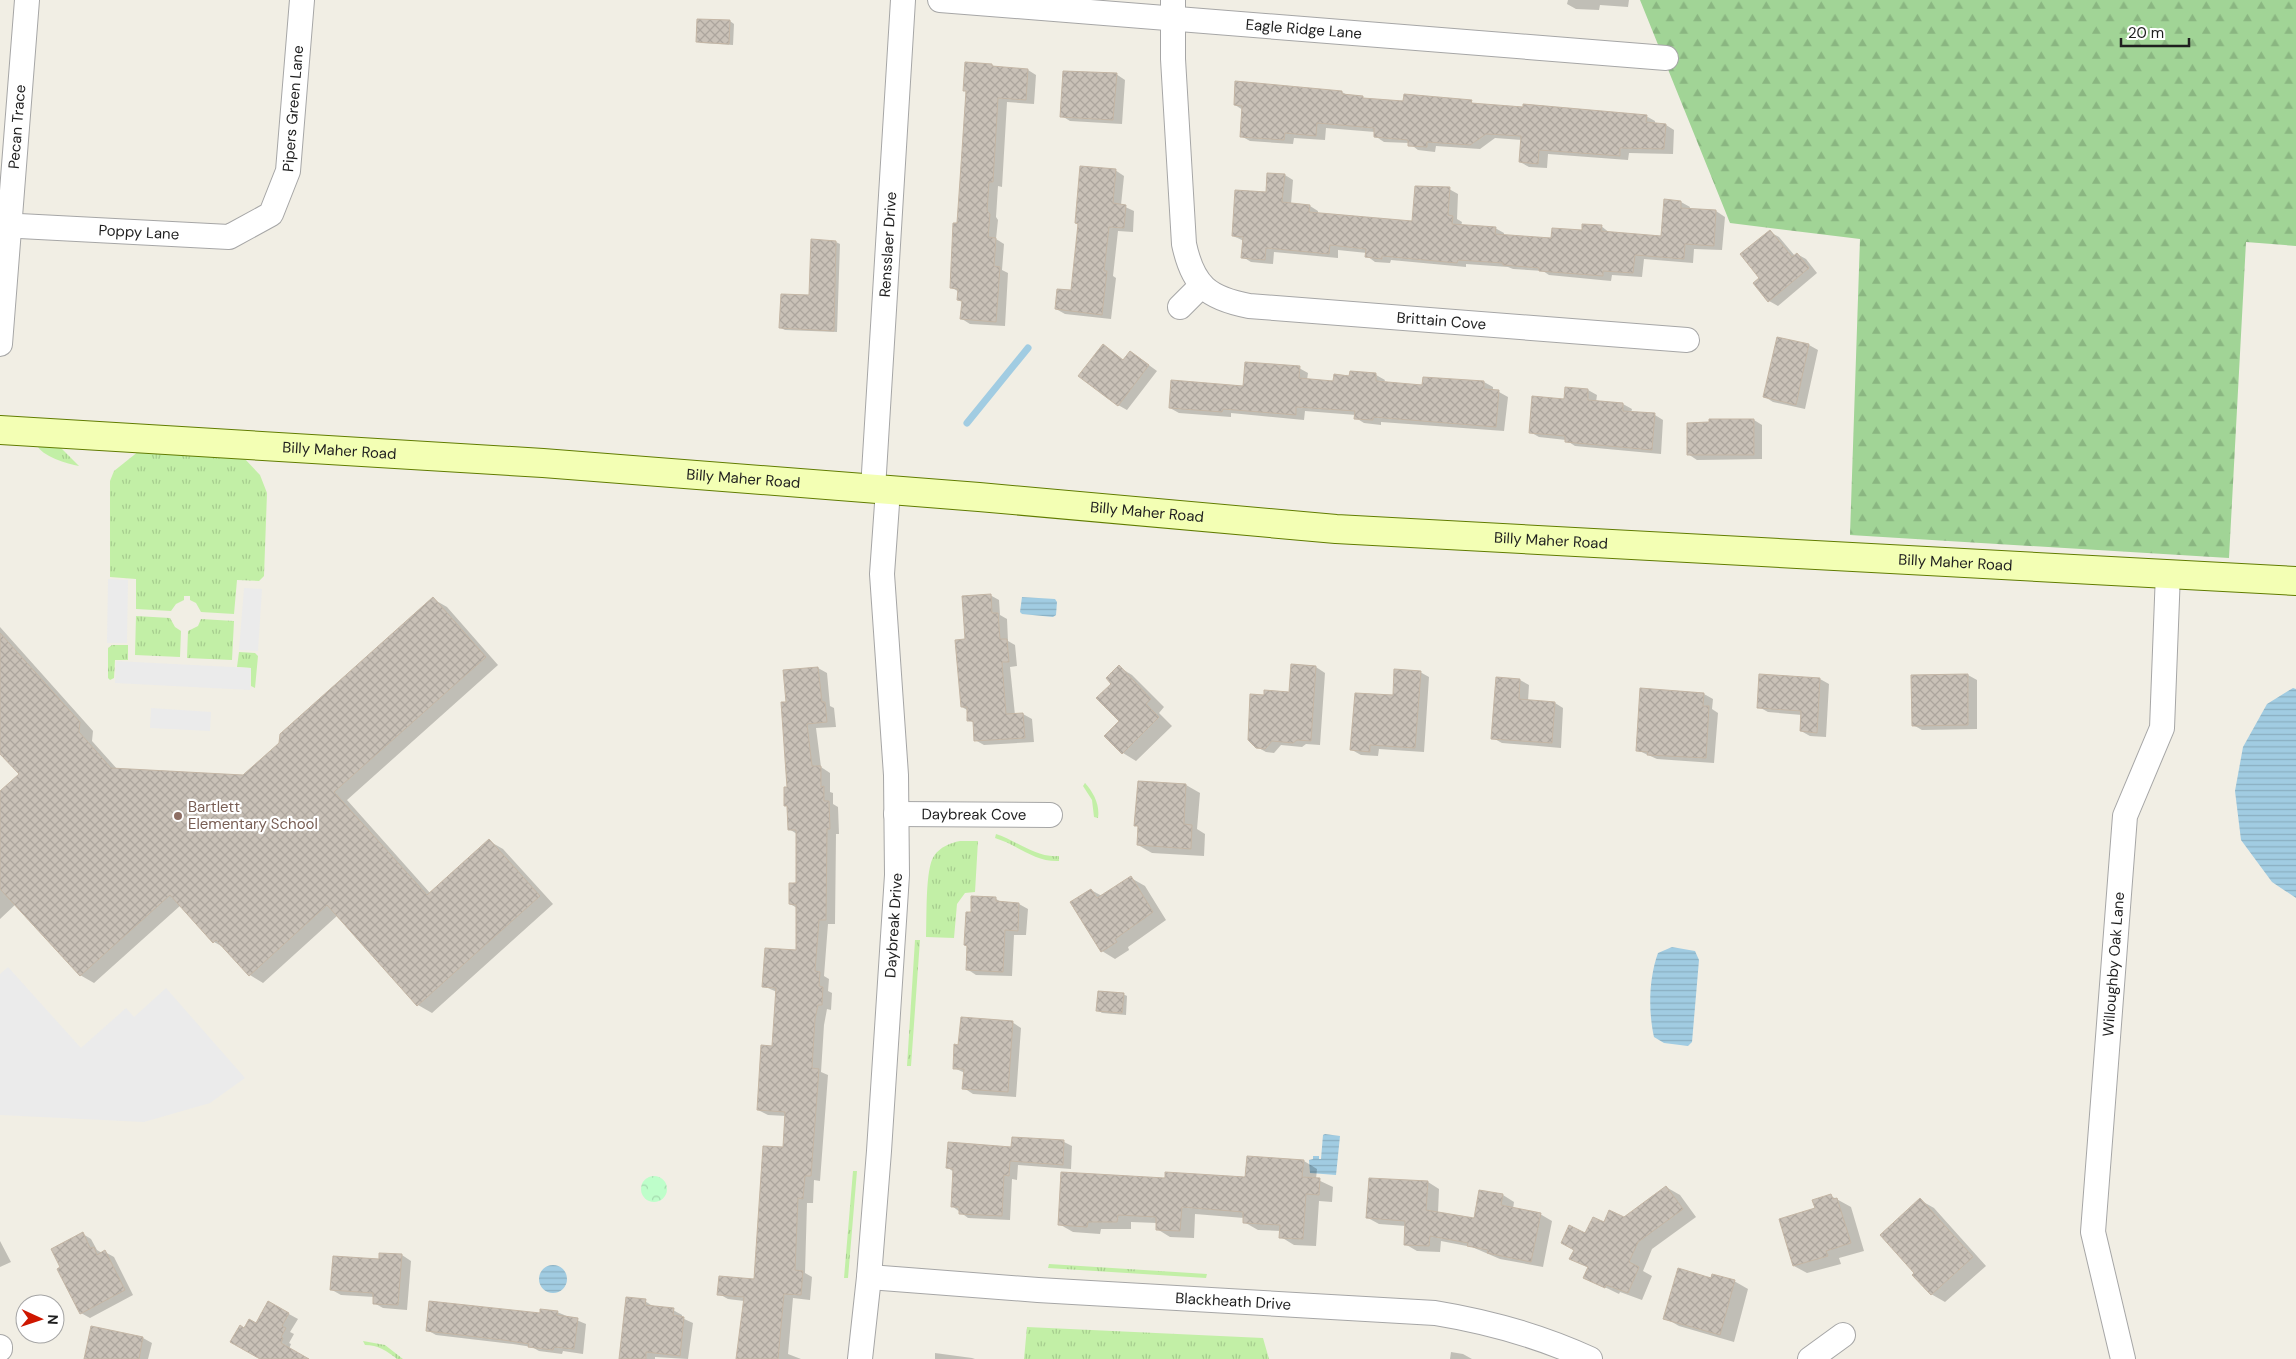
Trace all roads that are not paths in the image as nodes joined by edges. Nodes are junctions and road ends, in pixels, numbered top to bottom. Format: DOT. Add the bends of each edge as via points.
graph roads {
  1 [pos="27,0"];
  2 [pos="302,0"];
  3 [pos="903,0"];
  4 [pos="940,0"];
  5 [pos="1172,10"];
  6 [pos="1666,58"];
  7 [pos="271,214"];
  8 [pos="5,225"];
  9 [pos="1201,286"];
  10 [pos="1180,307"];
  11 [pos="1687,340"];
  12 [pos="0,344"];
  13 [pos="0,430"];
  14 [pos="880,490"];
  15 [pos="2168,573"];
  16 [pos="2296,581"];
  17 [pos="896,814"];
  18 [pos="1050,815"];
  19 [pos="869,1276"];
  20 [pos="1843,1335"];
  21 [pos="860,1359"];
  22 [pos="1590,1359"];
  23 [pos="1810,1359"];
  24 [pos="2124,1359"];
  1 -- 8 [label="street, Pecan Trace"];
  2 -- 7 [label="street, Pipers Green Lane" via="288,172"];
  3 -- 14 [label="street, Rensslaer Drive"];
  4 -- 5 [label="street, Eagle Ridge Lane"];
  5 -- 6 [label="street, Eagle Ridge Lane"];
  5 -- 9 [label="street" via="1184,244 1191,269"];
  7 -- 8 [label="street, Poppy Lane" via="229,237"];
  8 -- 12 [label="street, Pecan Trace"];
  9 -- 10 [label="street"];
  9 -- 11 [label="street, Brittain Cove" via="1228,302 1249,306"];
  13 -- 14 [label="main road, Billy Maher Road" via="544,463"];
  14 -- 15 [label="main road, Billy Maher Road" via="1336,529"];
  14 -- 17 [label="street, Daybreak Drive"];
  15 -- 16 [label="main road, Billy Maher Road"];
  15 -- 24 [label="street, Willoughby Oak Lane" via="2162,728 2125,816 2094,1232"];
  17 -- 18 [label="street, Daybreak Cove"];
  17 -- 19 [label="street, Daybreak Drive" via="897,875 892,969"];
  19 -- 21 [label="street, Daybreak Drive"];
  19 -- 22 [label="street, Blackheath Drive" via="1436,1313 1499,1325"];
  20 -- 23 [label="street"];
}
